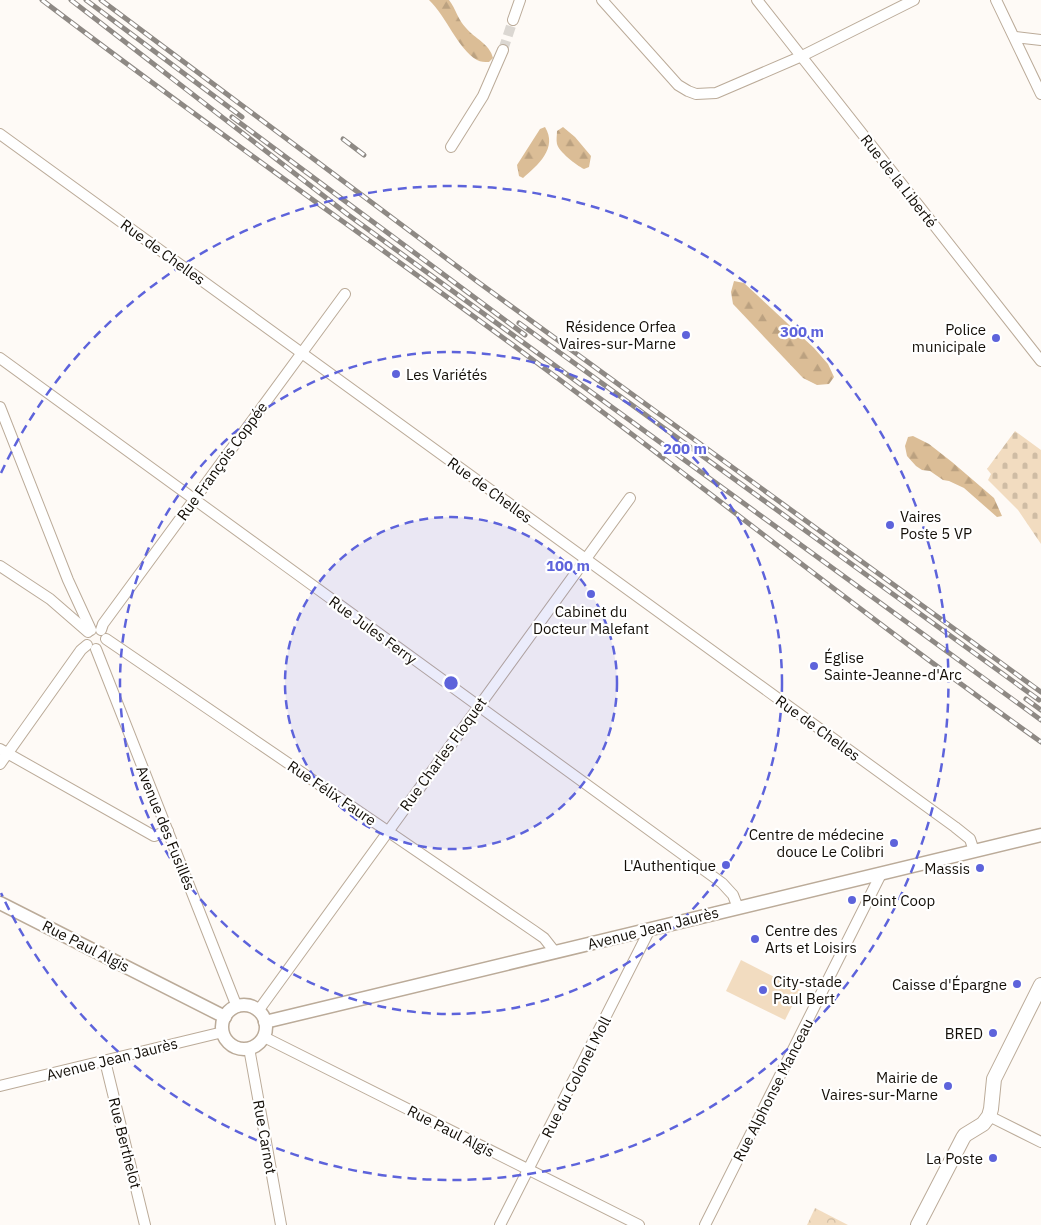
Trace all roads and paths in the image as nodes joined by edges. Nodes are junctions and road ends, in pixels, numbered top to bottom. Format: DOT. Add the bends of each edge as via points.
graph roads {
  1 [pos="520,0"];
  2 [pos="602,0"];
  3 [pos="757,0"];
  4 [pos="914,0"];
  5 [pos="996,0"];
  6 [pos="513,20"];
  7 [pos="1015,37"];
  8 [pos="1041,40"];
  9 [pos="503,50"];
  10 [pos="802,56"];
  11 [pos="1041,94"];
  12 [pos="0,134"];
  13 [pos="451,147"];
  14 [pos="345,294"];
  15 [pos="301,352"];
  16 [pos="0,358"];
  17 [pos="1041,361"];
  18 [pos="0,407"];
  19 [pos="630,498"];
  20 [pos="194,499"];
  21 [pos="585,559"];
  22 [pos="0,566"];
  23 [pos="96,633"];
  24 [pos="91,647"];
  25 [pos="478,706"];
  26 [pos="4,751"];
  27 [pos="0,764"];
  28 [pos="387,831"];
  29 [pos="168,832"];
  30 [pos="1041,835"];
  31 [pos="974,851"];
  32 [pos="881,874"];
  33 [pos="0,903"];
  34 [pos="738,908"];
  35 [pos="650,930"];
  36 [pos="555,952"];
  37 [pos="1041,985"];
  38 [pos="237,1007"];
  39 [pos="258,1010"];
  40 [pos="225,1017"];
  41 [pos="265,1022"];
  42 [pos="223,1032"];
  43 [pos="264,1037"];
  44 [pos="249,1048"];
  45 [pos="105,1061"];
  46 [pos="0,1086"];
  47 [pos="989,1116"];
  48 [pos="1041,1142"];
  49 [pos="529,1170"];
  50 [pos="145,1225"];
  51 [pos="281,1225"];
  52 [pos="500,1225"];
  53 [pos="639,1225"];
  54 [pos="705,1225"];
  55 [pos="918,1225"];
  1 -- 6 [label="street"];
  2 -- 10 [label="street" via="671,79 696,94 716,93"];
  3 -- 10 [label="street, Rue de la Liberté"];
  4 -- 10 [label="street"];
  5 -- 7 [label="street"];
  7 -- 8 [label="street"];
  7 -- 11 [label="street"];
  9 -- 13 [label="street" via="483,96"];
  10 -- 17 [label="street, Rue de la Liberté"];
  12 -- 15 [label="street, Rue de Chelles"];
  14 -- 15 [label="street, Rue François Coppée"];
  15 -- 20 [label="street, Rue François Coppée"];
  15 -- 21 [label="street, Rue de Chelles"];
  16 -- 20 [label="street, Rue Jules Ferry"];
  18 -- 23 [label="street" via="71,587"];
  19 -- 21 [label="street, Rue Charles Floquet"];
  20 -- 23 [label="street, Rue François Coppée"];
  20 -- 25 [label="street, Rue Jules Ferry"];
  21 -- 25 [label="street, Rue Charles Floquet"];
  21 -- 31 [label="street, Rue de Chelles" via="955,827 970,839"];
  22 -- 23 [label="street, Rue Félix Faure"];
  23 -- 24 [label="street" via="85,638"];
  23 -- 24 [label="street, Rue François Coppée" via="102,647"];
  23 -- 28 [label="street, Rue Félix Faure"];
  24 -- 26 [label="street" via="81,650"];
  24 -- 29 [label="street, Avenue des Fusillés"];
  25 -- 28 [label="street, Rue Charles Floquet"];
  25 -- 34 [label="street, Rue Jules Ferry" via="722,884 733,895"];
  26 -- 27 [label="street"];
  26 -- 29 [label="street" via="154,836"];
  28 -- 36 [label="street, Rue Félix Faure" via="544,938"];
  28 -- 39 [label="street, Rue Charles Floquet"];
  29 -- 38 [label="street, Avenue des Fusillés"];
  30 -- 31 [label="street, Avenue Jean Jaurès"];
  31 -- 32 [label="street, Avenue Jean Jaurès"];
  32 -- 34 [label="street, Avenue Jean Jaurès"];
  32 -- 54 [label="street, Rue Alphonse Manceau"];
  33 -- 40 [label="street, Rue Paul Algis"];
  34 -- 35 [label="street, Avenue Jean Jaurès"];
  35 -- 36 [label="street, Avenue Jean Jaurès"];
  35 -- 49 [label="street, Rue du Colonel Moll"];
  36 -- 41 [label="street, Avenue Jean Jaurès"];
  37 -- 47 [label="main road" via="994,1079"];
  38 -- 39 [label="street" via="248,1006"];
  38 -- 40 [label="street"];
  39 -- 41 [label="street"];
  40 -- 42 [label="street"];
  41 -- 43 [label="street"];
  42 -- 44 [label="street" via="233,1046"];
  42 -- 45 [label="street, Avenue Jean Jaurès"];
  43 -- 44 [label="street"];
  43 -- 49 [label="street, Rue Paul Algis"];
  44 -- 51 [label="street, Rue Carnot"];
  45 -- 46 [label="street, Avenue Jean Jaurès"];
  45 -- 50 [label="street, Rue Berthelot"];
  47 -- 48 [label="street"];
  47 -- 55 [label="main road" via="984,1124 963,1138"];
  49 -- 52 [label="street, Rue du Colonel Moll"];
  49 -- 53 [label="street, Rue Paul Algis"];
}
